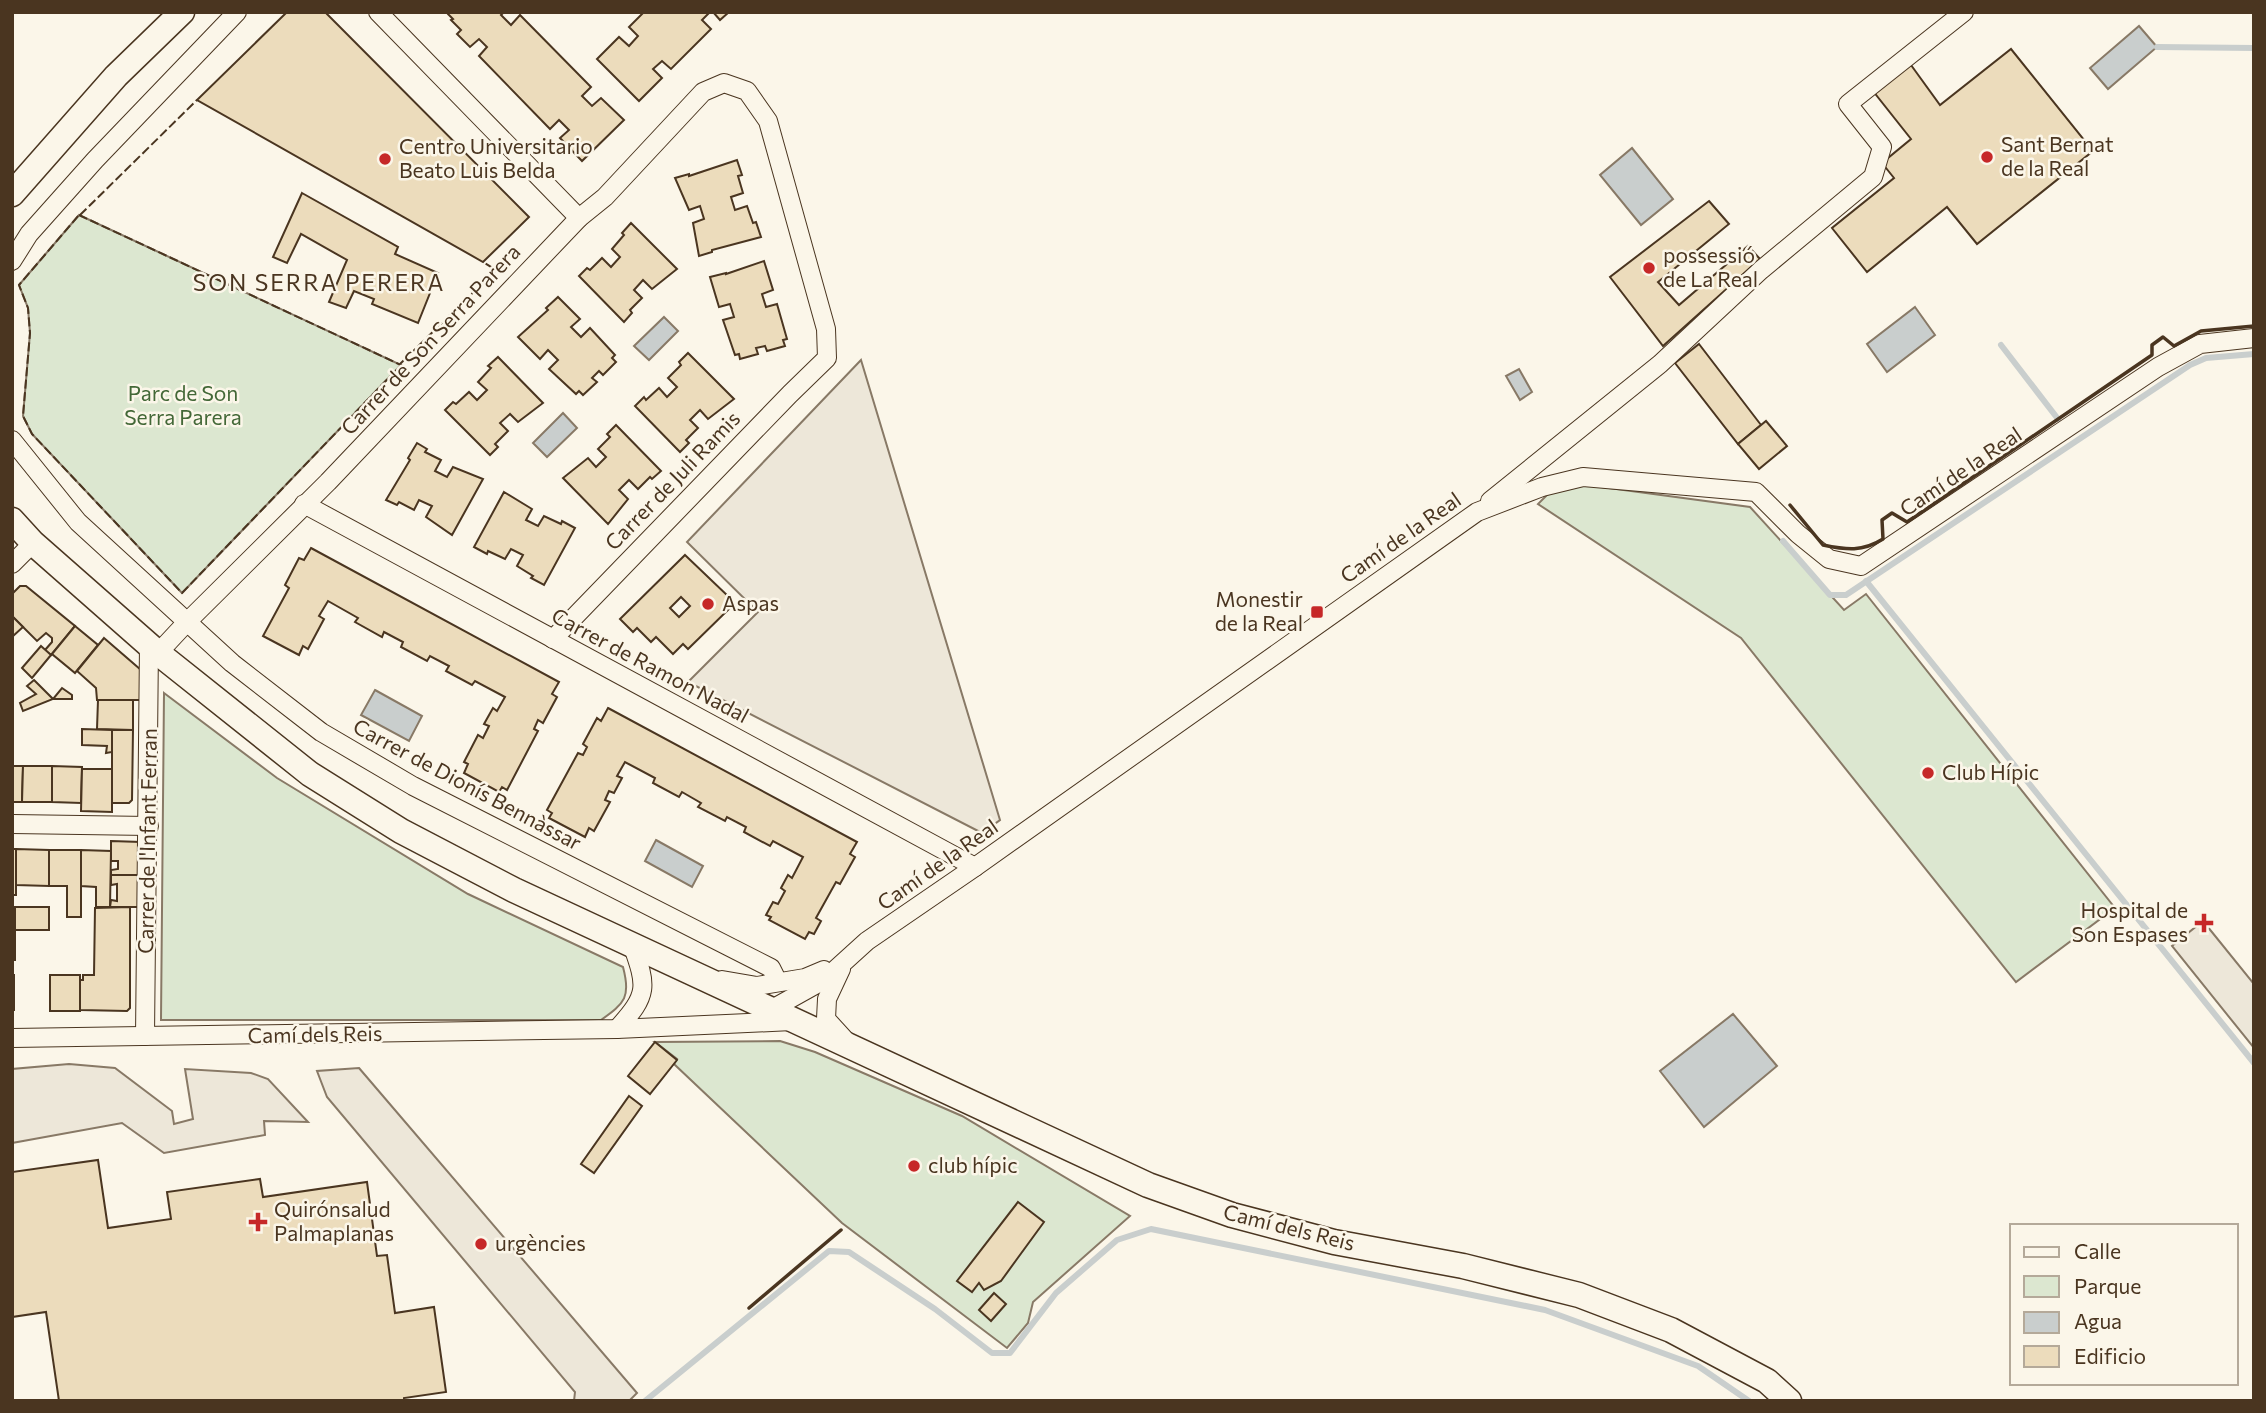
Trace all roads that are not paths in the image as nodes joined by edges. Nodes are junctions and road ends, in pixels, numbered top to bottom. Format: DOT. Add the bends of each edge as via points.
graph roads {
  1 [pos="182,12"];
  2 [pos="237,12"];
  3 [pos="378,12"];
  4 [pos="1964,12"];
  5 [pos="12,194"];
  6 [pos="579,218"];
  7 [pos="12,261"];
  8 [pos="2254,338"];
  9 [pos="827,358"];
  10 [pos="12,440"];
  11 [pos="304,504"];
  12 [pos="1477,512"];
  13 [pos="12,520"];
  14 [pos="33,543"];
  15 [pos="12,564"];
  16 [pos="187,622"];
  17 [pos="554,639"];
  18 [pos="154,649"];
  19 [pos="12,824"];
  20 [pos="149,826"];
  21 [pos="975,867"];
  22 [pos="632,944"];
  23 [pos="844,963"];
  24 [pos="704,977"];
  25 [pos="778,982"];
  26 [pos="772,1009"];
  27 [pos="798,1021"];
  28 [pos="617,1029"];
  29 [pos="145,1036"];
  30 [pos="12,1038"];
  31 [pos="852,1047"];
  32 [pos="1789,1401"];
  1 -- 5 [label="street" via="116,76"];
  2 -- 7 [label="street" via="95,160 29,234"];
  3 -- 6 [label="street"];
  4 -- 12 [label="street" via="1848,104 1882,147 1873,177 1761,270 1660,364"];
  6 -- 9 [label="street, Carrer de Son Serra Parera" via="605,197 703,92 724,83 747,91 768,121 826,329"];
  6 -- 11 [label="street, Carrer de Son Serra Parera"];
  8 -- 12 [label="street, Camí de la Real" via="2200,344 2158,367 1861,566 1829,559 1756,492 1583,477"];
  9 -- 17 [label="street, Carrer de Juli Ramis"];
  10 -- 16 [label="street, Carrer de Dionís Bennàssar" via="78,522"];
  11 -- 16 [label="street, Carrer de Son Serra Parera"];
  11 -- 17 [label="street, Carrer de Ramon Nadal"];
  12 -- 21 [label="street, Camí de la Real"];
  13 -- 14 [label="street"];
  14 -- 15 [label="street"];
  14 -- 18 [label="street"];
  16 -- 18 [label="street, Carrer de Son Serra Parera"];
  16 -- 25 [label="street, Carrer de Dionís Bennàssar" via="321,732 412,786 771,968"];
  17 -- 21 [label="street, Carrer de Ramon Nadal"];
  18 -- 20 [label="street, Carrer de l'Infant Ferran"];
  18 -- 22 [label="street, Camí dels Reis" via="310,774 401,831"];
  19 -- 20 [label="street"];
  20 -- 29 [label="street, Carrer de l'Infant Ferran"];
  21 -- 23 [label="street, Camí de la Real" via="867,941"];
  22 -- 24 [label="street, Camí dels Reis"];
  22 -- 28 [label="street" via="643,976 641,997"];
  23 -- 25 [label="street" via="805,978"];
  23 -- 26 [label="street, Camí de la Real" via="824,980"];
  23 -- 31 [label="street" via="827,999 826,1019"];
  24 -- 25 [label="street" via="757,986"];
  24 -- 26 [label="street, Camí dels Reis"];
  26 -- 27 [label="street, Camí dels Reis"];
  27 -- 28 [label="street, Camí dels Reis"];
  27 -- 31 [label="street, Camí dels Reis"];
  28 -- 29 [label="street, Camí dels Reis"];
  29 -- 30 [label="street, Camí dels Reis"];
  31 -- 32 [label="street, Camí dels Reis" via="1148,1185 1232,1215 1578,1295 1671,1330 1767,1381"];
}
